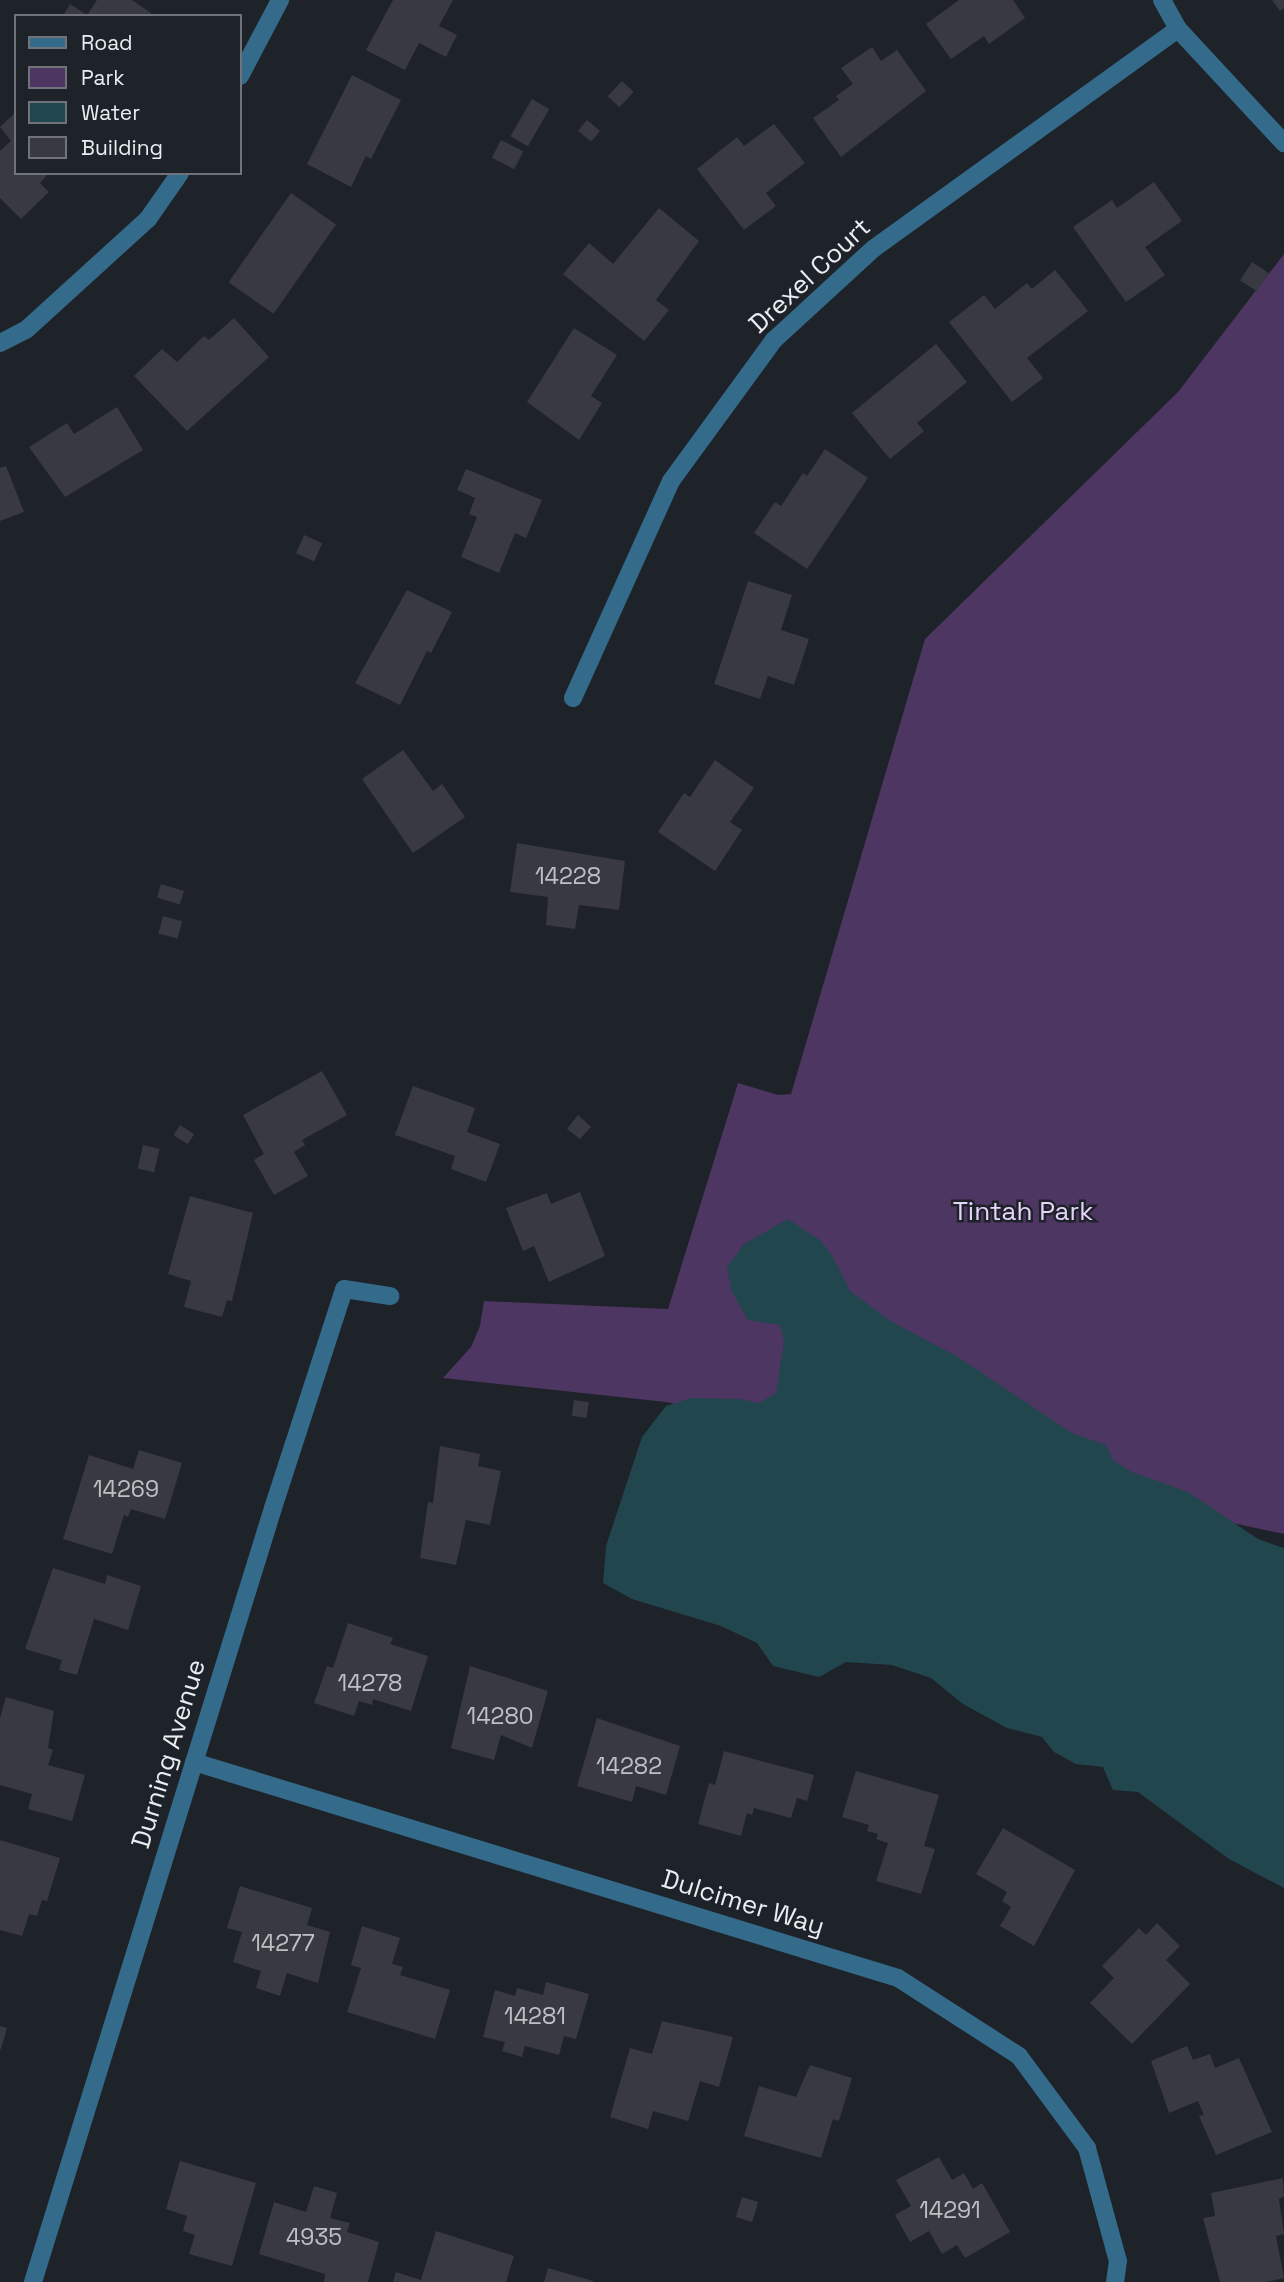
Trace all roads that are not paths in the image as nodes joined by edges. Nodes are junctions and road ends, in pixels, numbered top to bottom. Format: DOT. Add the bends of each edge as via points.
graph roads {
  1 [pos="280,0"];
  2 [pos="1161,0"];
  3 [pos="1178,29"];
  4 [pos="242,72"];
  5 [pos="1284,143"];
  6 [pos="179,175"];
  7 [pos="0,343"];
  8 [pos="573,698"];
  9 [pos="390,1296"];
  10 [pos="194,1762"];
  11 [pos="33,2282"];
  12 [pos="1115,2282"];
  1 -- 4 [label="street"];
  2 -- 3 [label="street"];
  3 -- 5 [label="street"];
  3 -- 8 [label="street, Drexel Court" via="873,249 774,340 671,481"];
  6 -- 7 [label="street" via="148,219 27,329"];
  9 -- 10 [label="street, Durning Avenue" via="344,1289"];
  10 -- 11 [label="street, Durning Avenue"];
  10 -- 12 [label="street, Dulcimer Way" via="898,1978 1019,2056 1087,2148 1118,2260"];
}
